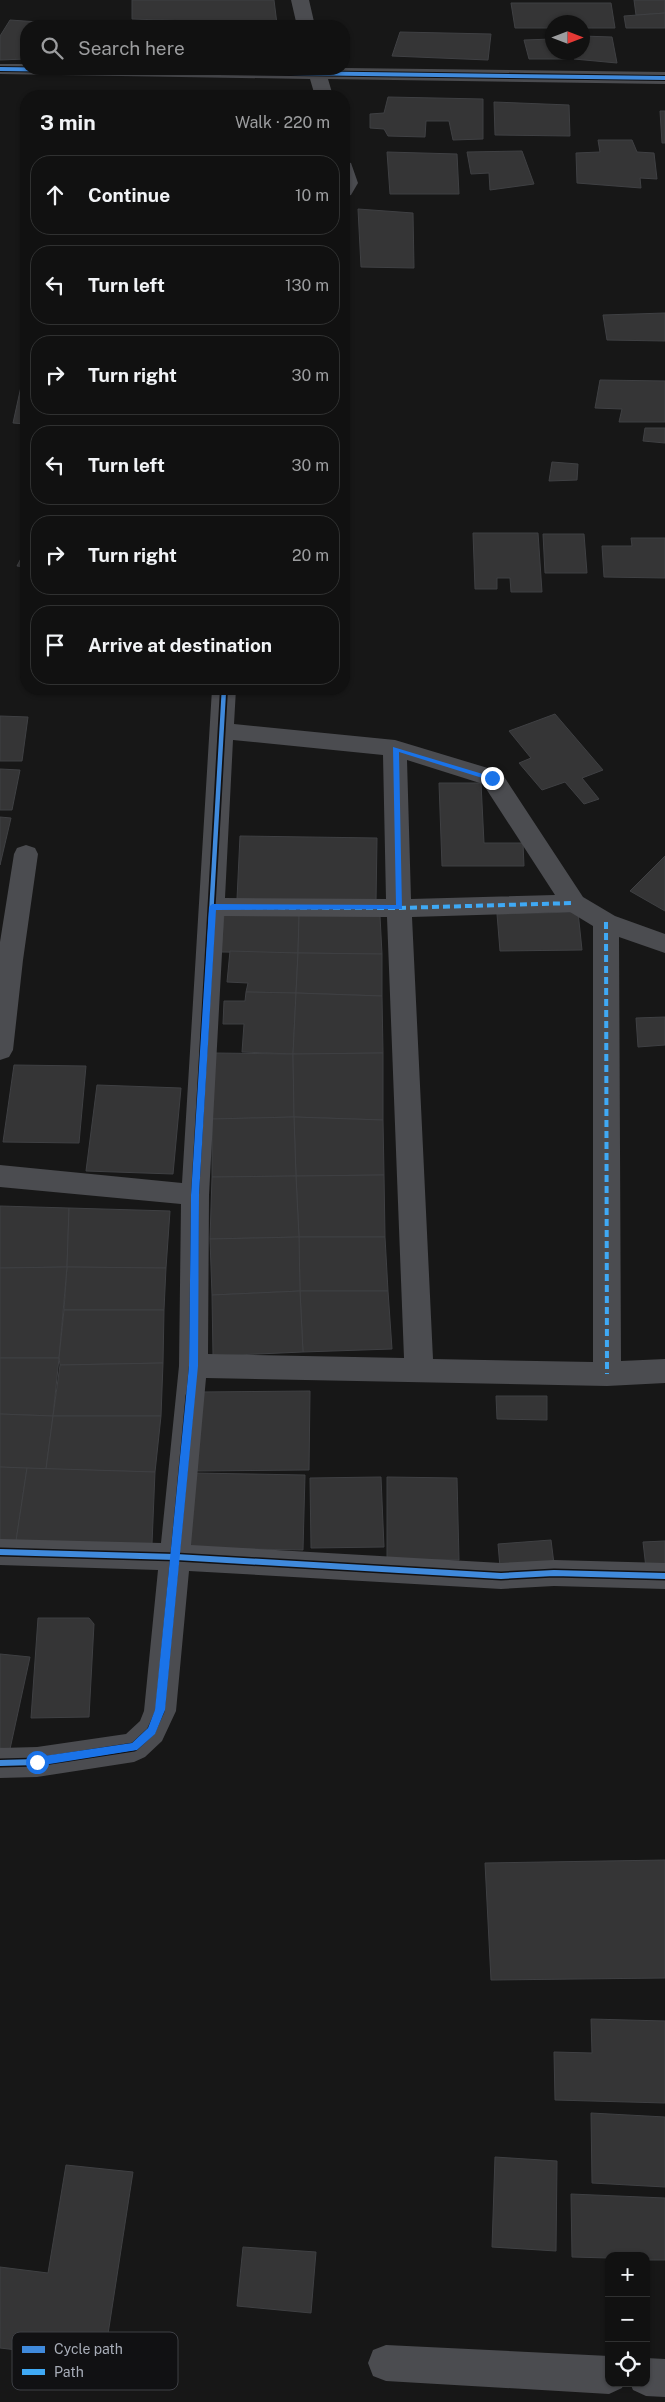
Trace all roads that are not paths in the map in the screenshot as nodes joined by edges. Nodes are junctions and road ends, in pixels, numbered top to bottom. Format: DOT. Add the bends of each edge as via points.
graph roads {
  1 [pos="300,0"];
  2 [pos="305,20"];
  3 [pos="0,68"];
  4 [pos="20,68"];
  5 [pos="350,72"];
  6 [pos="318,75"];
  7 [pos="665,78"];
  8 [pos="322,90"];
  9 [pos="224,695"];
  10 [pos="223,731"];
  11 [pos="395,748"];
  12 [pos="26,854"];
  13 [pos="574,903"];
  14 [pos="212,907"];
  15 [pos="399,908"];
  16 [pos="606,922"];
  17 [pos="665,944"];
  18 [pos="5,960"];
  19 [pos="0,1050"];
  20 [pos="0,1176"];
  21 [pos="195,1195"];
  22 [pos="194,1366"];
  23 [pos="665,1371"];
  24 [pos="419,1372"];
  25 [pos="607,1374"];
  26 [pos="0,1552"];
  27 [pos="176,1557"];
  28 [pos="665,1576"];
  29 [pos="0,1763"];
  30 [pos="386,2362"];
  31 [pos="605,2375"];
  32 [pos="650,2377"];
  33 [pos="665,2378"];
  1 -- 2 [label="street"];
  3 -- 4 [label="street"];
  5 -- 7 [label="street"];
  6 -- 8 [label="street"];
  9 -- 10 [label="street"];
  10 -- 11 [label="street"];
  10 -- 14 [label="street"];
  11 -- 13 [label="street" via="492,778"];
  11 -- 15 [label="street"];
  12 -- 18 [label="street"];
  13 -- 15 [label="street"];
  13 -- 16 [label="street"];
  14 -- 15 [label="street"];
  14 -- 21 [label="street"];
  15 -- 24 [label="street"];
  16 -- 17 [label="street"];
  16 -- 25 [label="street"];
  18 -- 19 [label="street"];
  20 -- 21 [label="street"];
  21 -- 22 [label="street"];
  22 -- 24 [label="street"];
  22 -- 27 [label="street"];
  23 -- 25 [label="street"];
  24 -- 25 [label="street"];
  26 -- 27 [label="street"];
  27 -- 28 [label="street" via="501,1576 554,1573"];
  27 -- 29 [label="street" via="160,1710 151,1731 134,1747 37,1762"];
  30 -- 31 [label="street"];
  32 -- 33 [label="street"];
}
